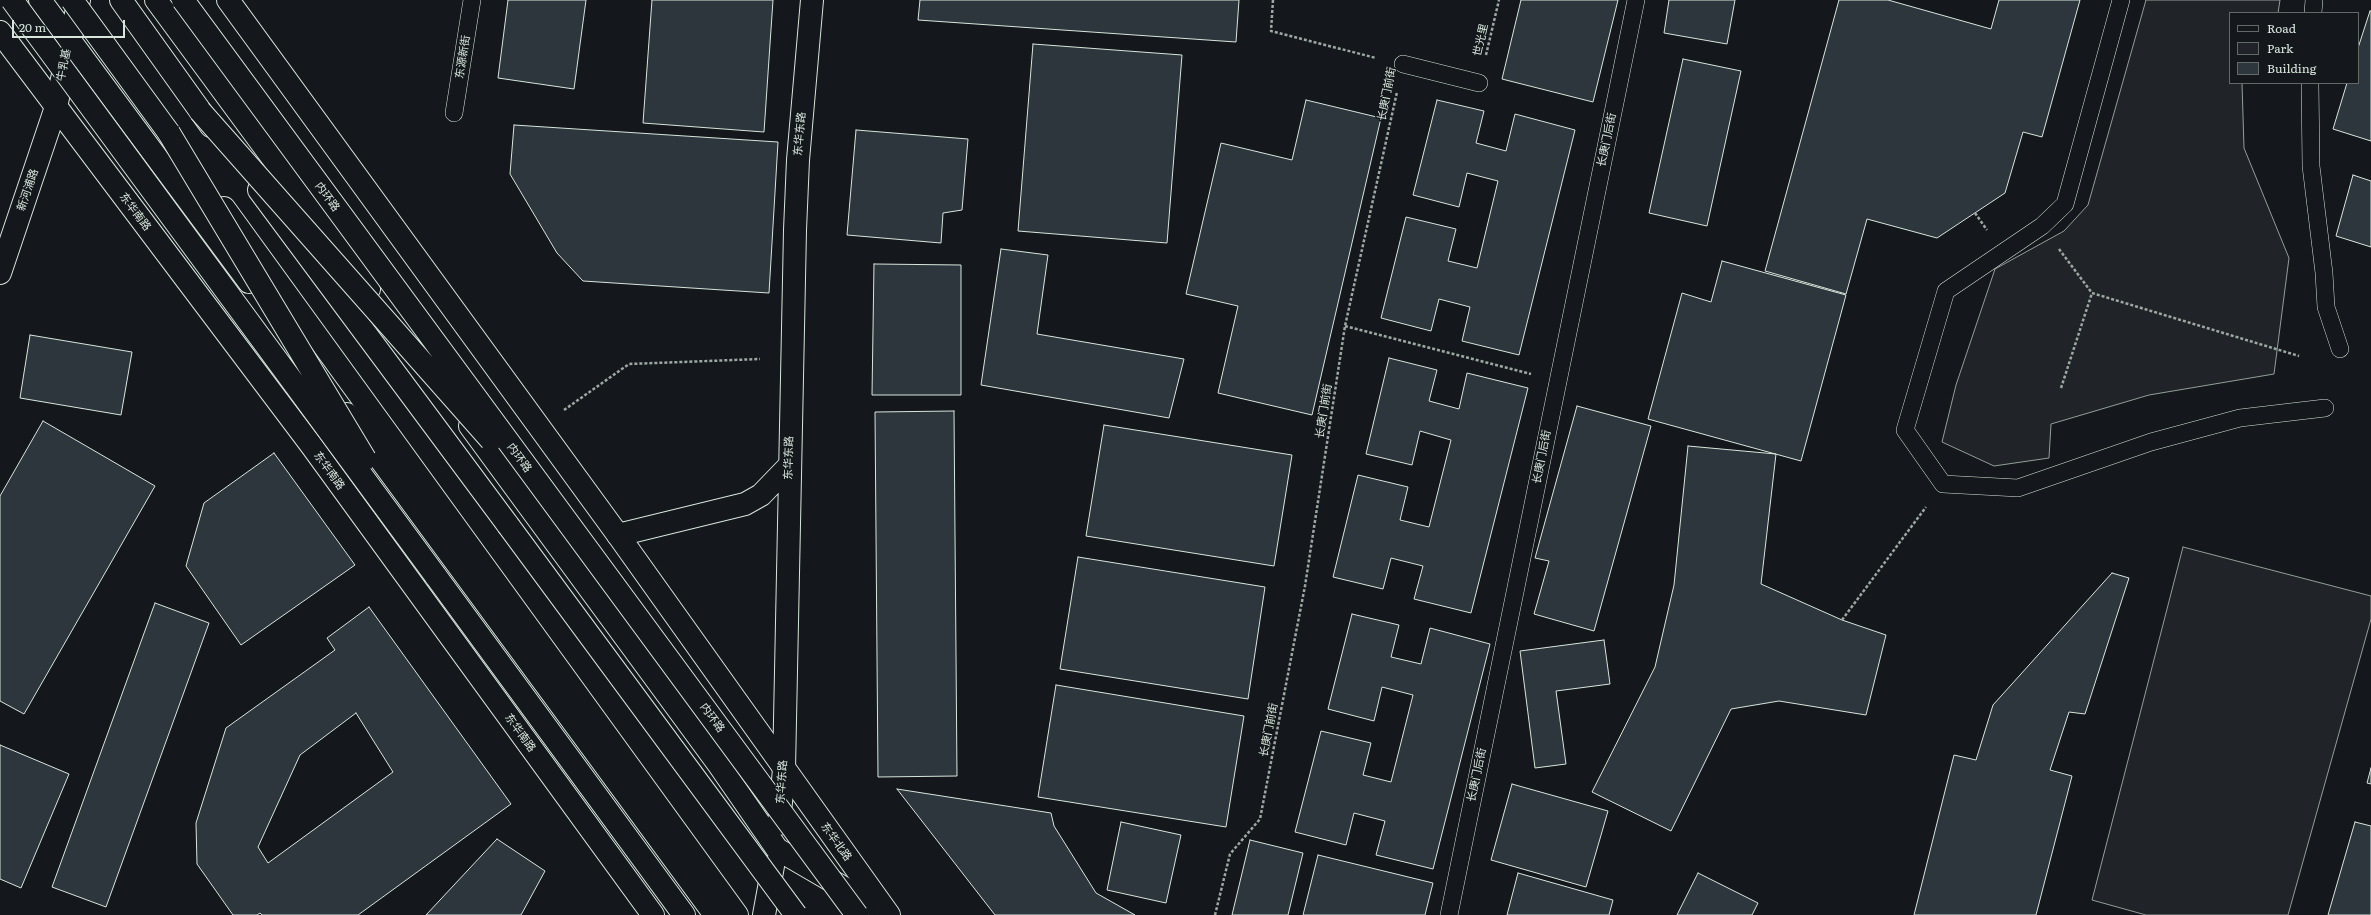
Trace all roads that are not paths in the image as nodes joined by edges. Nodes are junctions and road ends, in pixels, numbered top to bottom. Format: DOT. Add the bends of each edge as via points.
graph roads {
  1 [pos="12,0"];
  2 [pos="40,0"];
  3 [pos="72,0"];
  4 [pos="79,0"];
  5 [pos="121,0"];
  6 [pos="156,0"];
  7 [pos="183,0"];
  8 [pos="228,0"];
  9 [pos="472,0"];
  10 [pos="812,0"];
  11 [pos="1636,0"];
  12 [pos="2122,0"];
  13 [pos="2314,0"];
  14 [pos="2314,12"];
  15 [pos="0,32"];
  16 [pos="69,39"];
  17 [pos="1403,64"];
  18 [pos="1479,83"];
  19 [pos="2310,84"];
  20 [pos="56,107"];
  21 [pos="200,111"];
  22 [pos="454,113"];
  23 [pos="169,133"];
  24 [pos="0,273"];
  25 [pos="2340,349"];
  26 [pos="2325,408"];
  27 [pos="789,466"];
  28 [pos="618,535"];
  29 [pos="586,548"];
  30 [pos="435,575"];
  31 [pos="784,769"];
  32 [pos="777,849"];
  33 [pos="888,914"];
  34 [pos="653,915"];
  35 [pos="684,915"];
  36 [pos="714,915"];
  37 [pos="737,915"];
  38 [pos="764,915"];
  39 [pos="796,915"];
  40 [pos="857,915"];
  41 [pos="1448,915"];
  1 -- 30 [label="main road, bridge"];
  2 -- 16 [label="main road"];
  3 -- 23 [label="main road, bridge"];
  4 -- 16 [label="main road, 牛乳基"];
  5 -- 21 [label="main road"];
  6 -- 32 [label="main road" via="698,736"];
  7 -- 29 [label="main road, 内环路, bridge"];
  8 -- 28 [label="main road"];
  9 -- 22 [label="lane, 东源新街"];
  10 -- 27 [label="main road, 东华东路" via="798,160"];
  11 -- 41 [label="lane, 长庚门后街"];
  12 -- 26 [label="lane" via="2065,204 2042,226 1946,291 1905,430 1943,484 2018,488 2151,442 2233,420"];
  13 -- 14 [label="lane"];
  15 -- 20 [label="main road, 东华南路"];
  16 -- 20 [label="main road, 牛乳基"];
  16 -- 36 [label="main road" via="436,534"];
  17 -- 18 [label="lane"];
  19 -- 25 [label="lane" via="2311,166 2326,307"];
  20 -- 24 [label="main road, 新河浦路"];
  20 -- 34 [label="main road, 东华南路" via="310,445"];
  21 -- 29 [label="main road, bridge"];
  21 -- 39 [label="main road, bridge"];
  23 -- 30 [label="main road, bridge"];
  23 -- 37 [label="main road, bridge"];
  27 -- 28 [label="main road" via="761,495 745,504"];
  27 -- 31 [label="main road, 东华东路"];
  28 -- 31 [label="main road"];
  29 -- 40 [label="main road, 内环路, bridge"];
  30 -- 35 [label="main road"];
  31 -- 32 [label="main road, 东华东路"];
  31 -- 33 [label="main road, 东华北路"];
  32 -- 33 [label="main road"];
  32 -- 38 [label="main road, 东华东路"];
}
